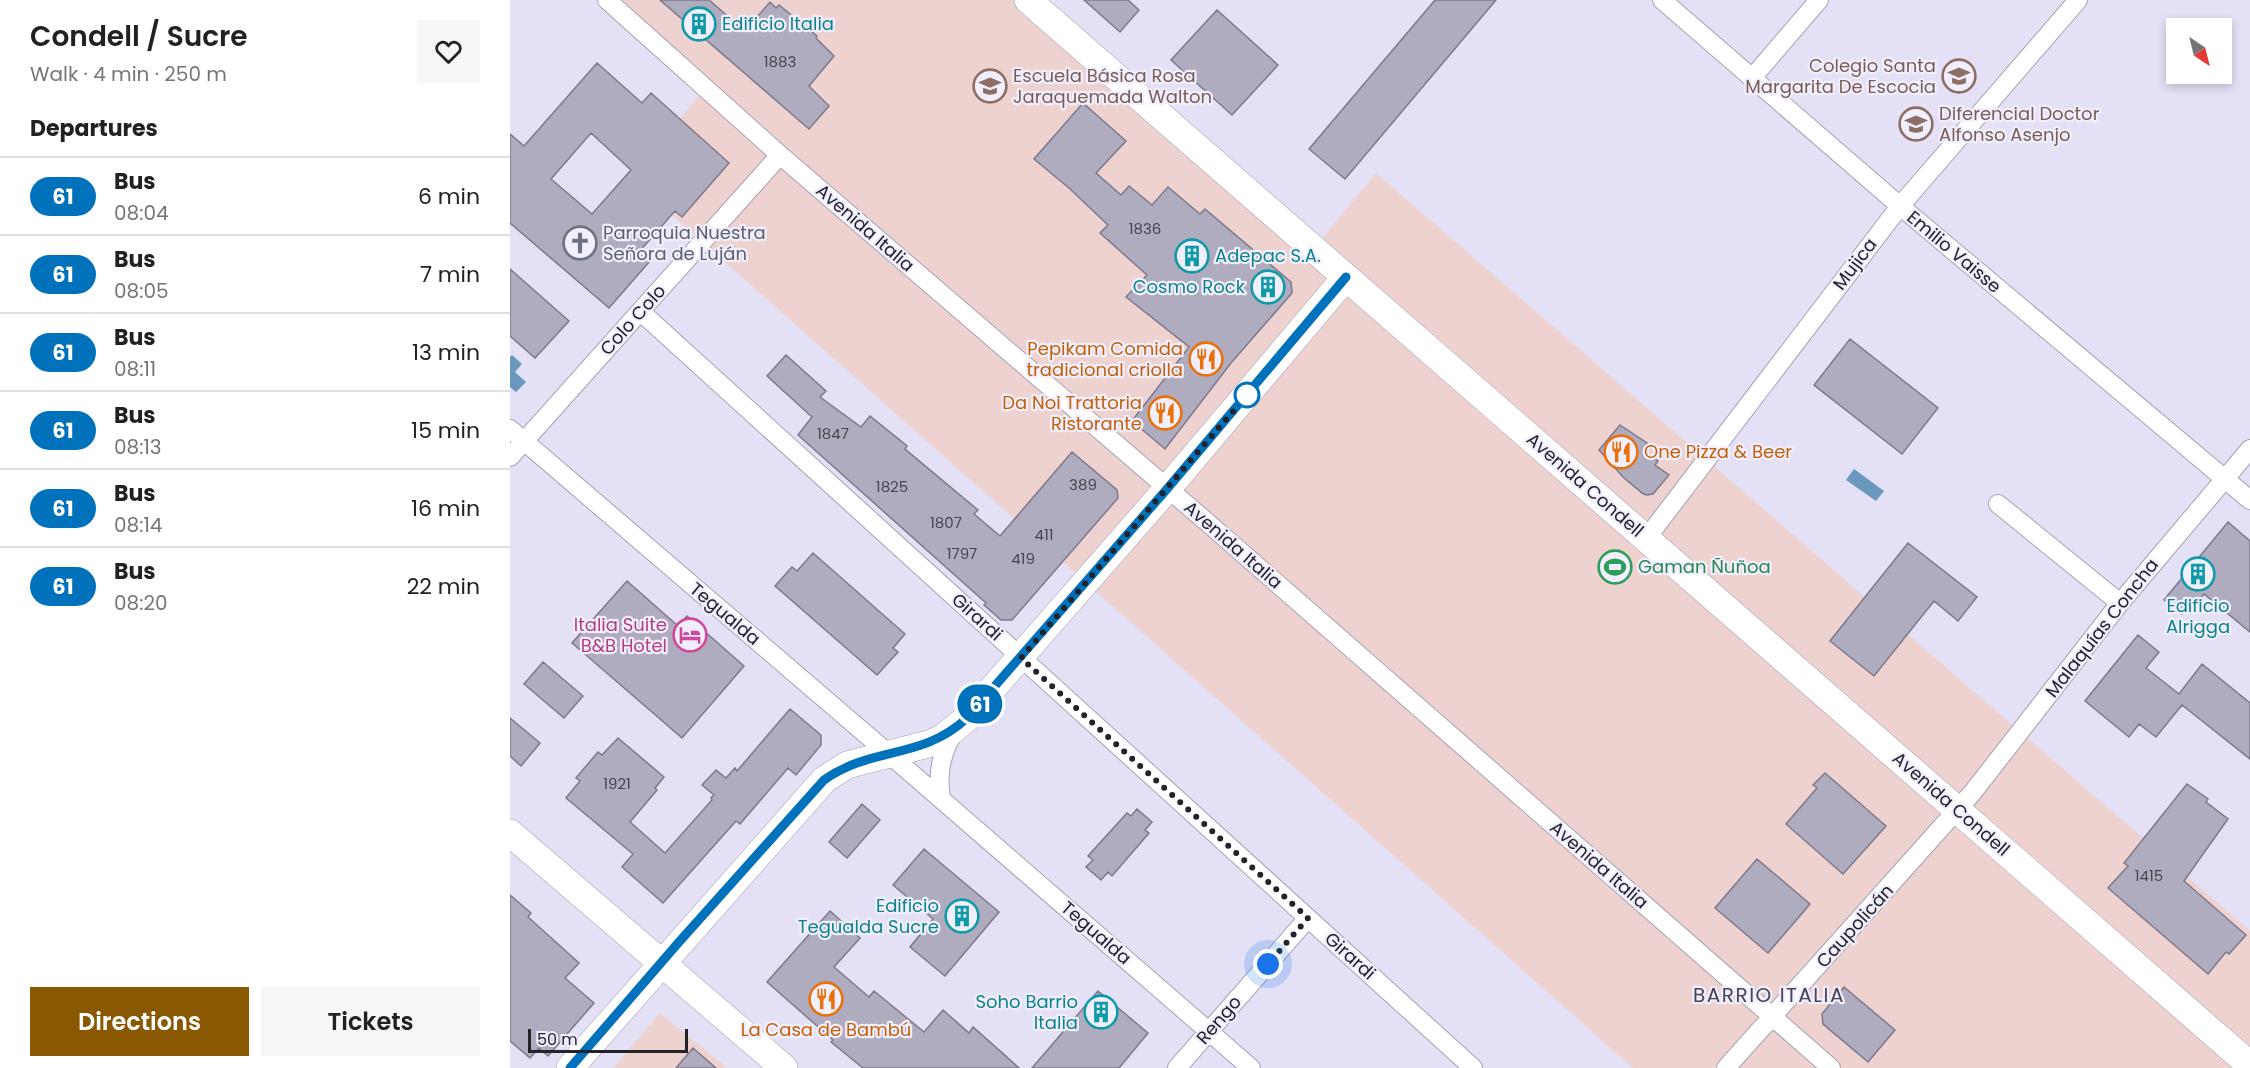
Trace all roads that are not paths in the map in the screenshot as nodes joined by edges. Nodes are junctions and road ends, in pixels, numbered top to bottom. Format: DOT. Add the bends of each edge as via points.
graph roads {
  1 [pos="607,0"];
  2 [pos="1028,0"];
  3 [pos="1662,0"];
  4 [pos="1819,0"];
  5 [pos="2078,0"];
  6 [pos="1752,78"];
  7 [pos="780,155"];
  8 [pos="1900,206"];
  9 [pos="1346,277"];
  10 [pos="641,312"];
  11 [pos="517,435"];
  12 [pos="2250,449"];
  13 [pos="510,457"];
  14 [pos="2223,479"];
  15 [pos="1167,489"];
  16 [pos="2250,500"];
  17 [pos="1998,504"];
  18 [pos="1646,539"];
  19 [pos="2120,603"];
  20 [pos="1021,658"];
  21 [pos="956,729"];
  22 [pos="889,754"];
  23 [pos="941,798"];
  24 [pos="1958,810"];
  25 [pos="510,833"];
  26 [pos="1308,918"];
  27 [pos="661,963"];
  28 [pos="1773,1017"];
  29 [pos="1210,1032"];
  30 [pos="2250,1065"];
  31 [pos="570,1068"];
  32 [pos="784,1068"];
  33 [pos="1177,1068"];
  34 [pos="1251,1068"];
  35 [pos="1473,1068"];
  36 [pos="1726,1068"];
  37 [pos="1831,1068"];
  1 -- 7 [label="street, Avenida Italia"];
  2 -- 9 [label="street, Avenida Condell"];
  3 -- 6 [label="street, Emilio Vaisse"];
  4 -- 6 [label="street"];
  5 -- 8 [label="street, Mujica"];
  6 -- 8 [label="street, Emilio Vaisse"];
  7 -- 10 [label="street, Colo Colo"];
  7 -- 15 [label="street, Avenida Italia"];
  8 -- 14 [label="street, Emilio Vaisse"];
  8 -- 18 [label="street, Mujica"];
  9 -- 15 [label="street"];
  9 -- 18 [label="street, Avenida Condell"];
  10 -- 11 [label="street, Colo Colo"];
  10 -- 20 [label="street, Girardi"];
  11 -- 13 [label="street, Colo Colo"];
  11 -- 22 [label="street, Tegualda"];
  12 -- 14 [label="street, Malaquías Concha"];
  14 -- 16 [label="street, Emilio Vaisse"];
  14 -- 19 [label="street, Malaquías Concha"];
  15 -- 20 [label="street"];
  15 -- 28 [label="street, Avenida Italia"];
  17 -- 19 [label="street"];
  18 -- 24 [label="street, Avenida Condell"];
  19 -- 24 [label="street, Malaquías Concha"];
  20 -- 21 [label="street"];
  20 -- 26 [label="street, Girardi"];
  21 -- 22 [label="street" via="932,743"];
  21 -- 23 [label="street" via="940,762"];
  22 -- 23 [label="street, Tegualda"];
  22 -- 27 [label="street" via="847,765 824,780"];
  23 -- 29 [label="street, Tegualda"];
  24 -- 28 [label="street, Caupolicán"];
  24 -- 30 [label="street, Avenida Condell"];
  25 -- 27 [label="street"];
  26 -- 29 [label="street, Rengo"];
  26 -- 35 [label="street, Girardi"];
  27 -- 31 [label="street"];
  27 -- 32 [label="street"];
  28 -- 36 [label="street, Caupolicán"];
  28 -- 37 [label="street, Avenida Italia"];
  29 -- 33 [label="street, Rengo"];
  29 -- 34 [label="street, Tegualda"];
}
